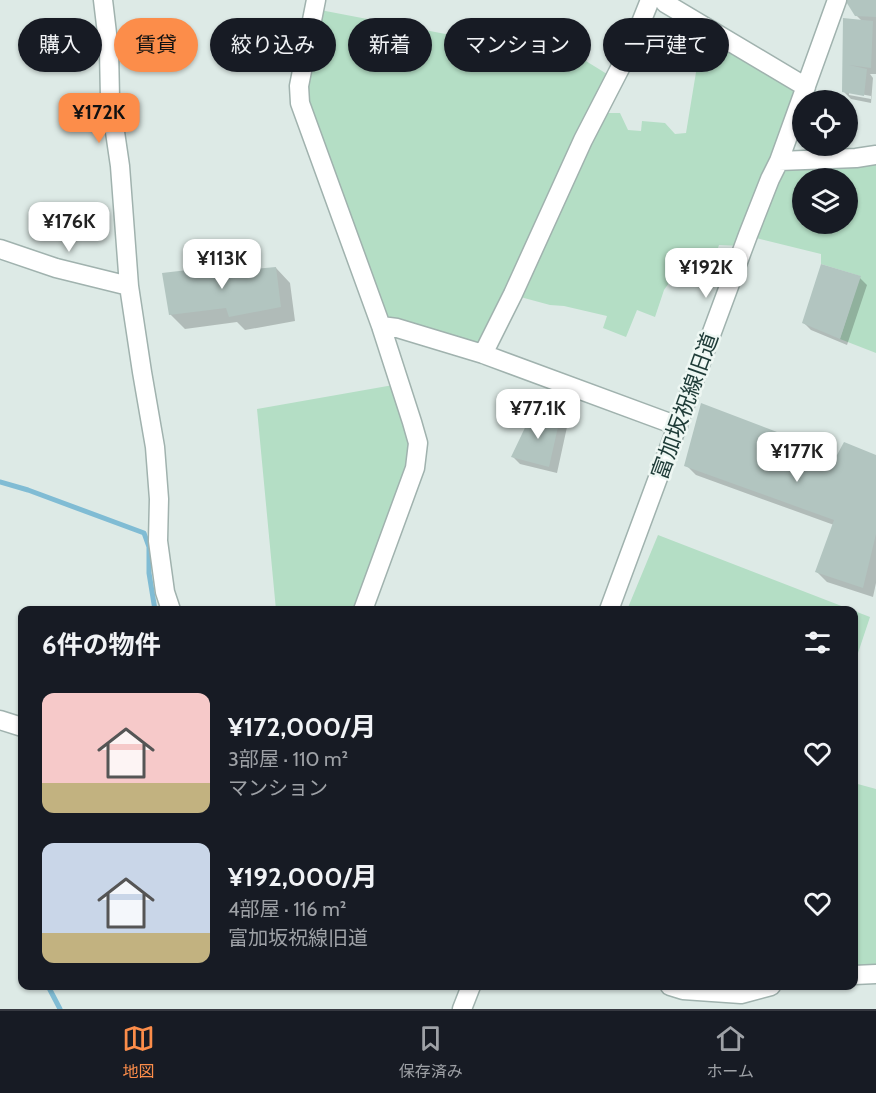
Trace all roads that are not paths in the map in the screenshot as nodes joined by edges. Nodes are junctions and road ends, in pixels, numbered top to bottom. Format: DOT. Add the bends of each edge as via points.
graph roads {
  1 [pos="103,0"];
  2 [pos="316,0"];
  3 [pos="837,0"];
  4 [pos="663,4"];
  5 [pos="806,87"];
  6 [pos="876,155"];
  7 [pos="779,161"];
  8 [pos="0,249"];
  9 [pos="129,286"];
  10 [pos="381,327"];
  11 [pos="483,354"];
  12 [pos="678,426"];
  13 [pos="170,606"];
  14 [pos="364,606"];
  15 [pos="610,606"];
  16 [pos="0,722"];
  17 [pos="18,726"];
  18 [pos="876,974"];
  19 [pos="858,975"];
  20 [pos="469,990"];
  21 [pos="683,990"];
  22 [pos="756,990"];
  23 [pos="462,1009"];
  1 -- 9 [label="street"];
  2 -- 10 [label="street" via="299,86 300,103"];
  3 -- 5 [label="street, 富加坂祝線旧道"];
  4 -- 5 [label="street"];
  4 -- 11 [label="street" via="632,45 583,140"];
  5 -- 7 [label="street, 富加坂祝線旧道"];
  6 -- 7 [label="street"];
  7 -- 12 [label="street, 富加坂祝線旧道"];
  8 -- 9 [label="street"];
  9 -- 13 [label="street" via="155,447 158,541"];
  10 -- 11 [label="street" via="397,328"];
  10 -- 14 [label="street" via="418,443 415,468"];
  11 -- 12 [label="street"];
  12 -- 15 [label="street, 富加坂祝線旧道"];
  16 -- 17 [label="street"];
  18 -- 19 [label="street"];
  20 -- 23 [label="street"];
  21 -- 22 [label="street" via="741,994"];
}
